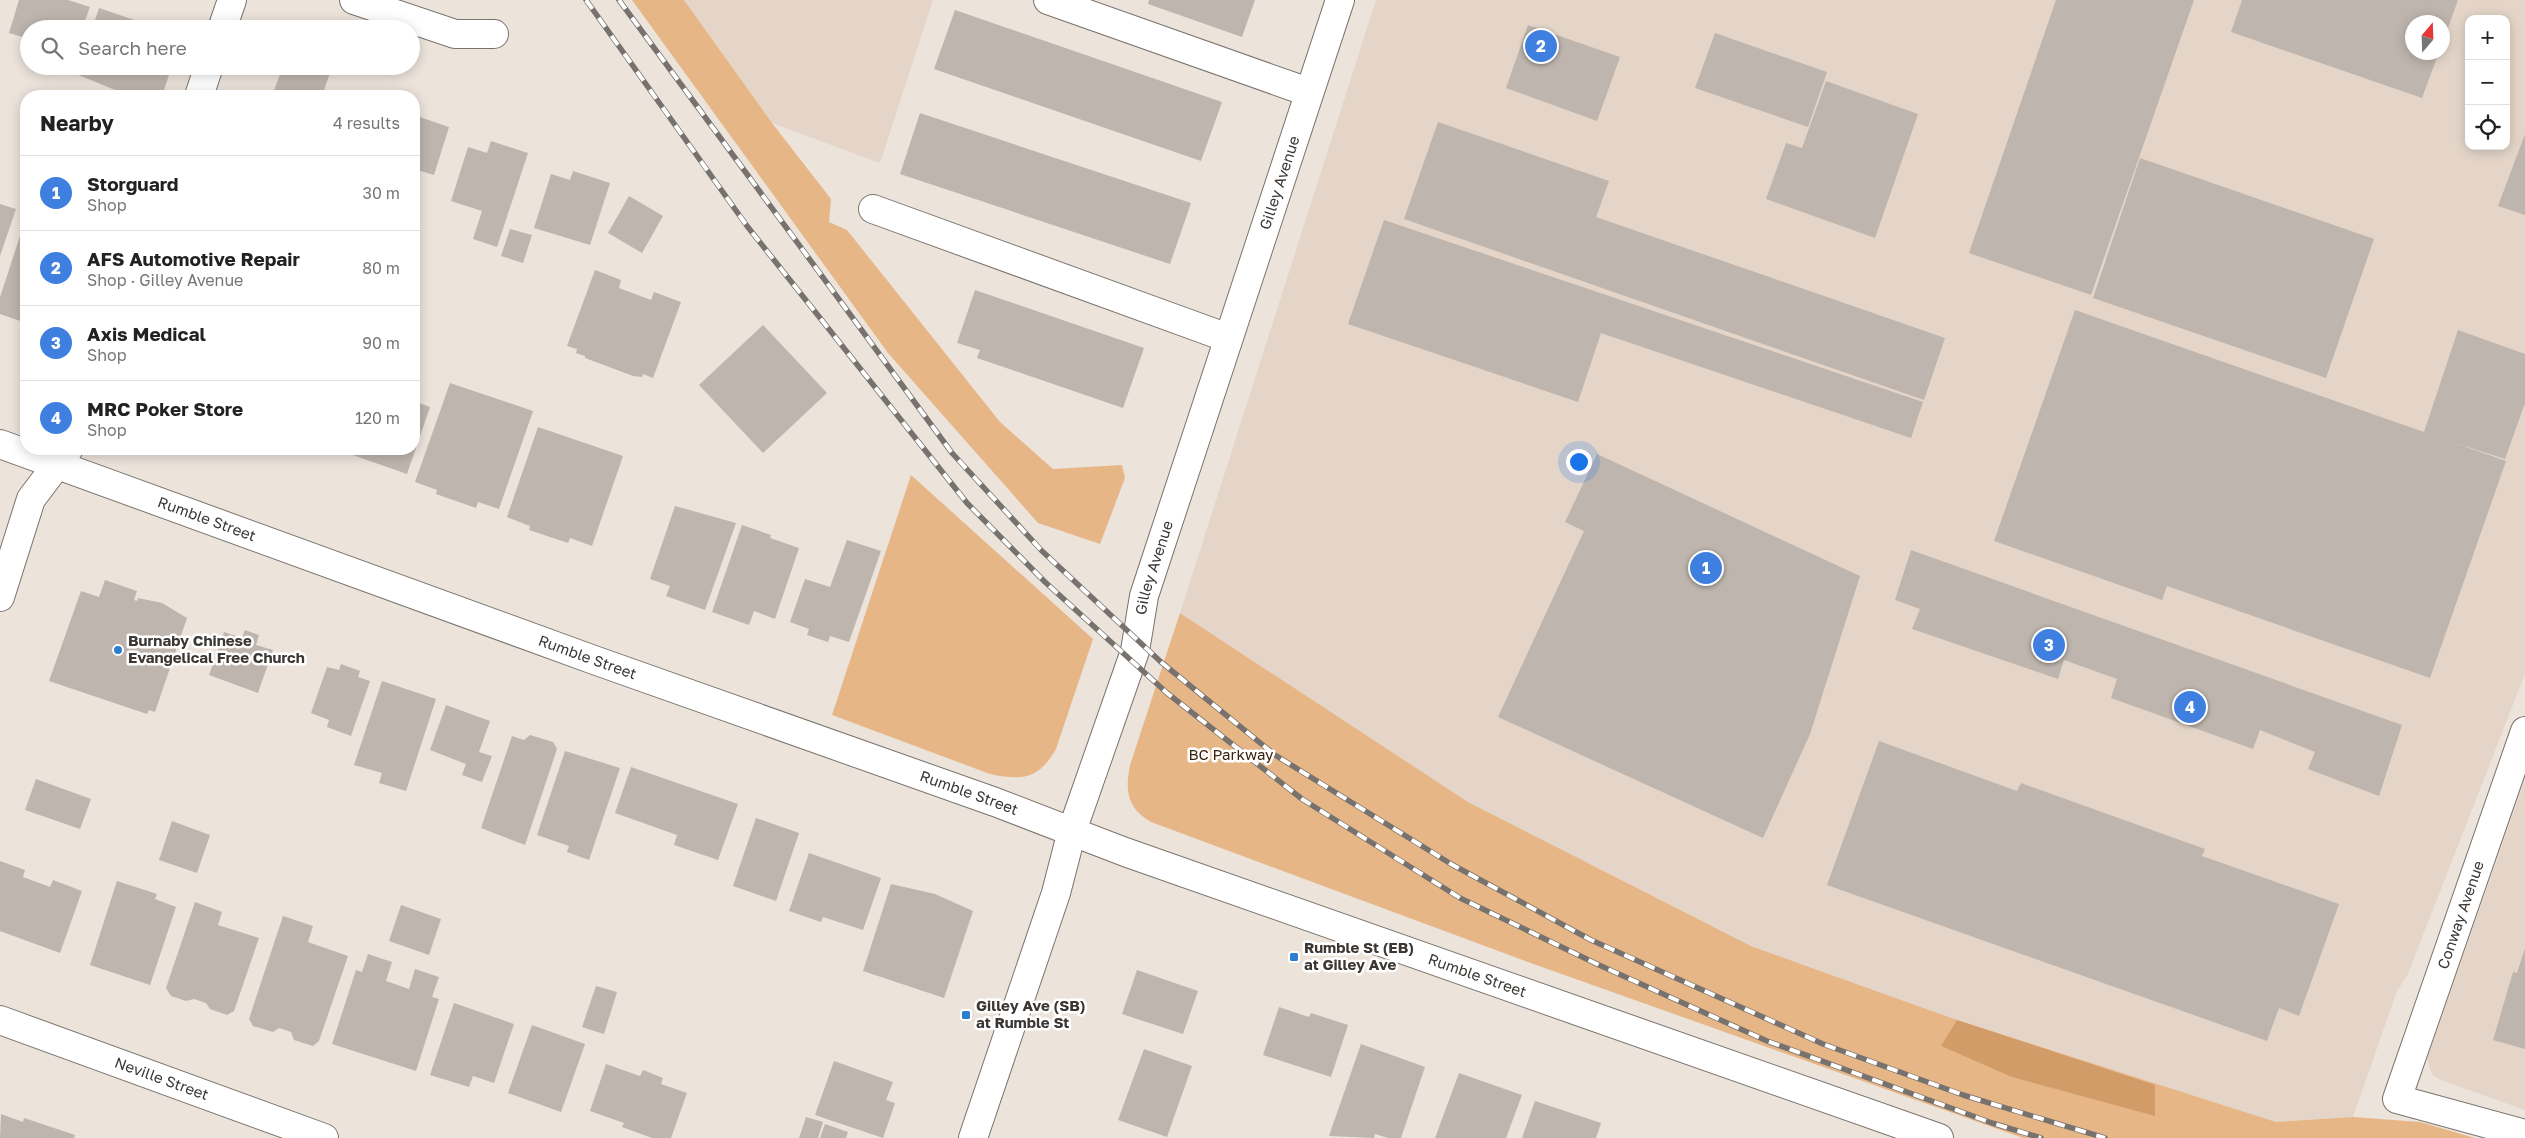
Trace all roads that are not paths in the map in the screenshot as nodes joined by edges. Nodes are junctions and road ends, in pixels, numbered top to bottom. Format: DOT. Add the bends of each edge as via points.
graph roads {
  1 [pos="232,0"];
  2 [pos="354,0"];
  3 [pos="1048,0"];
  4 [pos="1340,0"];
  5 [pos="225,20"];
  6 [pos="413,20"];
  7 [pos="420,22"];
  8 [pos="494,34"];
  9 [pos="206,75"];
  10 [pos="201,90"];
  11 [pos="1308,92"];
  12 [pos="873,210"];
  13 [pos="1228,338"];
  14 [pos="0,444"];
  15 [pos="20,448"];
  16 [pos="63,457"];
  17 [pos="0,597"];
  18 [pos="2525,731"];
  19 [pos="1072,831"];
  20 [pos="0,1020"];
  21 [pos="2525,1134"];
  22 [pos="324,1138"];
  23 [pos="973,1138"];
  24 [pos="1940,1138"];
  1 -- 5 [label="street"];
  2 -- 6 [label="street"];
  3 -- 11 [label="street"];
  4 -- 11 [label="street, Gilley Avenue"];
  7 -- 8 [label="street" via="455,34"];
  9 -- 10 [label="street"];
  11 -- 13 [label="street, Gilley Avenue"];
  12 -- 13 [label="street"];
  13 -- 19 [label="street, Gilley Avenue" via="1144,596 1135,651"];
  14 -- 15 [label="street, Rumble Street"];
  16 -- 17 [label="street" via="31,499"];
  16 -- 19 [label="street, Rumble Street" via="594,660"];
  18 -- 21 [label="street, Conway Avenue" via="2398,1099"];
  19 -- 23 [label="street, Gilley Avenue" via="1056,893"];
  19 -- 24 [label="street, Rumble Street"];
  20 -- 22 [label="street, Neville Street"];
}
